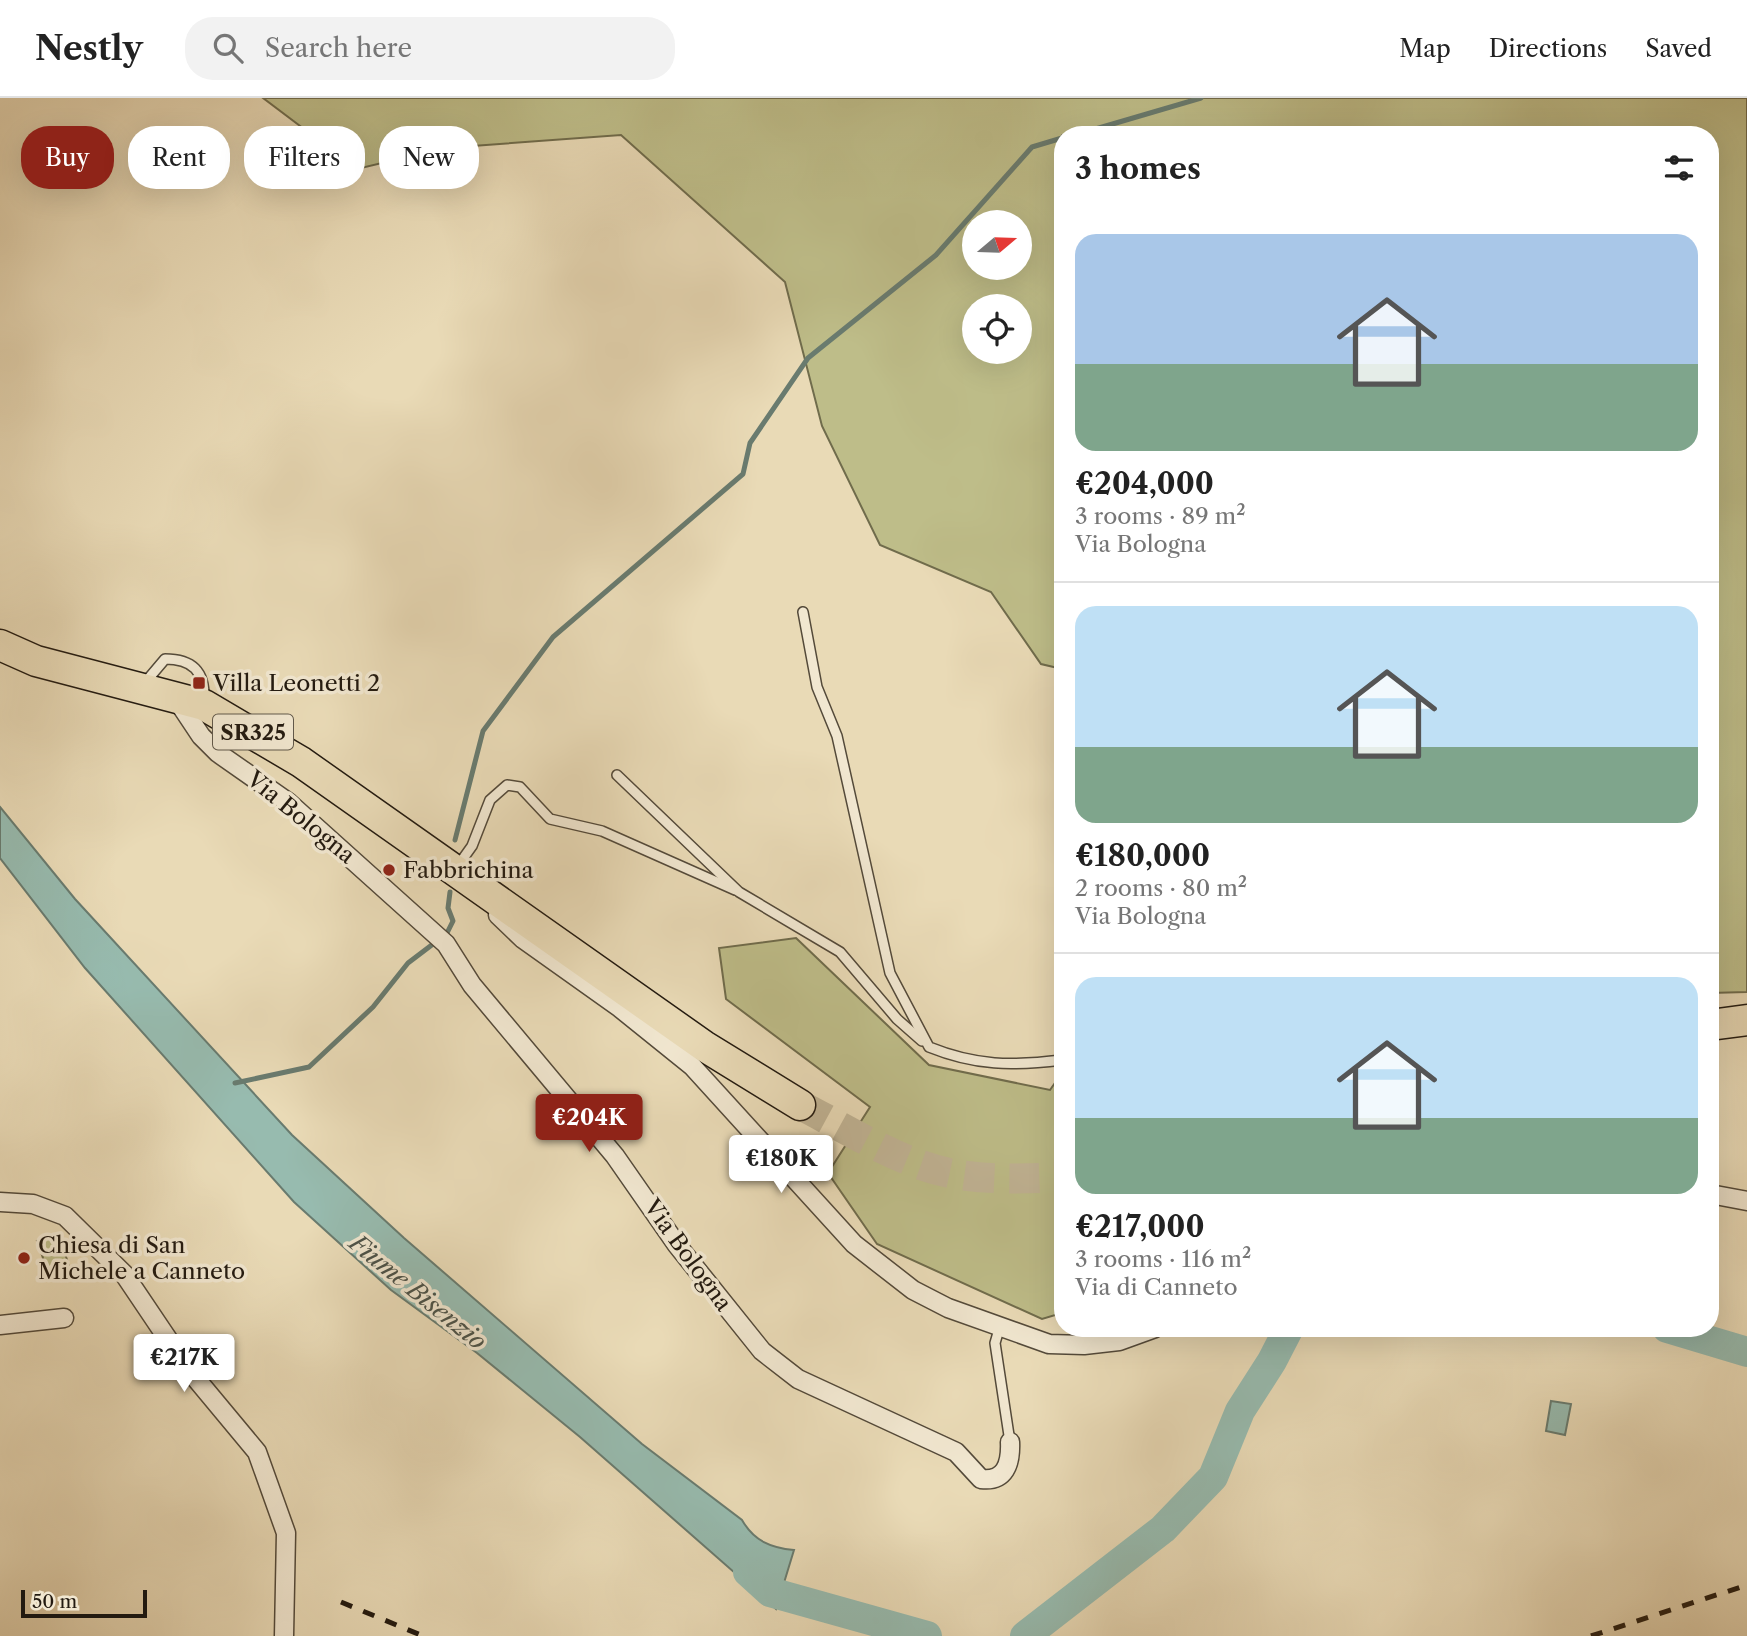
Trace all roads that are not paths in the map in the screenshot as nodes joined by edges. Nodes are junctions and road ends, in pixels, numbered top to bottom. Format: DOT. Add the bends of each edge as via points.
graph roads {
  1 [pos="803,612"];
  2 [pos="0,645"];
  3 [pos="141,688"];
  4 [pos="175,697"];
  5 [pos="204,705"];
  6 [pos="617,775"];
  7 [pos="464,878"];
  8 [pos="740,892"];
  9 [pos="1747,1020"];
  10 [pos="1719,1024"];
  11 [pos="929,1047"];
  12 [pos="1054,1061"];
  13 [pos="800,1105"];
  14 [pos="1719,1196"];
  15 [pos="1747,1201"];
  16 [pos="0,1202"];
  17 [pos="64,1318"];
  18 [pos="0,1325"];
  19 [pos="1000,1326"];
  20 [pos="1130,1337"];
  21 [pos="1010,1442"];
  22 [pos="284,1636"];
  1 -- 11 [label="lane" via="817,687 837,736 890,973"];
  2 -- 3 [label="main road, Via Bologna / SR325" via="36,661"];
  3 -- 4 [label="main road, Via Bologna / SR325"];
  3 -- 5 [label="lane" via="164,659 182,659 196,669 204,683"];
  4 -- 5 [label="main road, Via Bologna / SR325"];
  4 -- 21 [label="street, Via Bologna" via="218,753 288,802 446,944 472,985 615,1156 707,1284 779,1367 956,1452 981,1479 1004,1474"];
  5 -- 7 [label="main road, Via Bologna / SR325" via="301,762"];
  6 -- 8 [label="lane"];
  7 -- 8 [label="lane" via="490,800 507,785 520,787 551,819 602,831"];
  7 -- 13 [label="main road, Via Bologna / SR325" via="704,1046"];
  7 -- 19 [label="street, Via Bologna" via="523,939 641,1023 692,1066 811,1199 886,1271 948,1308"];
  8 -- 11 [label="lane" via="840,952 897,1019"];
  9 -- 10 [label="main road"];
  11 -- 12 [label="lane" via="961,1060 1014,1066"];
  14 -- 15 [label="street"];
  16 -- 22 [label="street" via="33,1204 65,1216 124,1274 188,1369 257,1452 286,1533"];
  17 -- 18 [label="street"];
  19 -- 20 [label="street, Via Bologna" via="1049,1343 1084,1345"];
  19 -- 21 [label="lane, Via Bologna" via="995,1343"];
}
